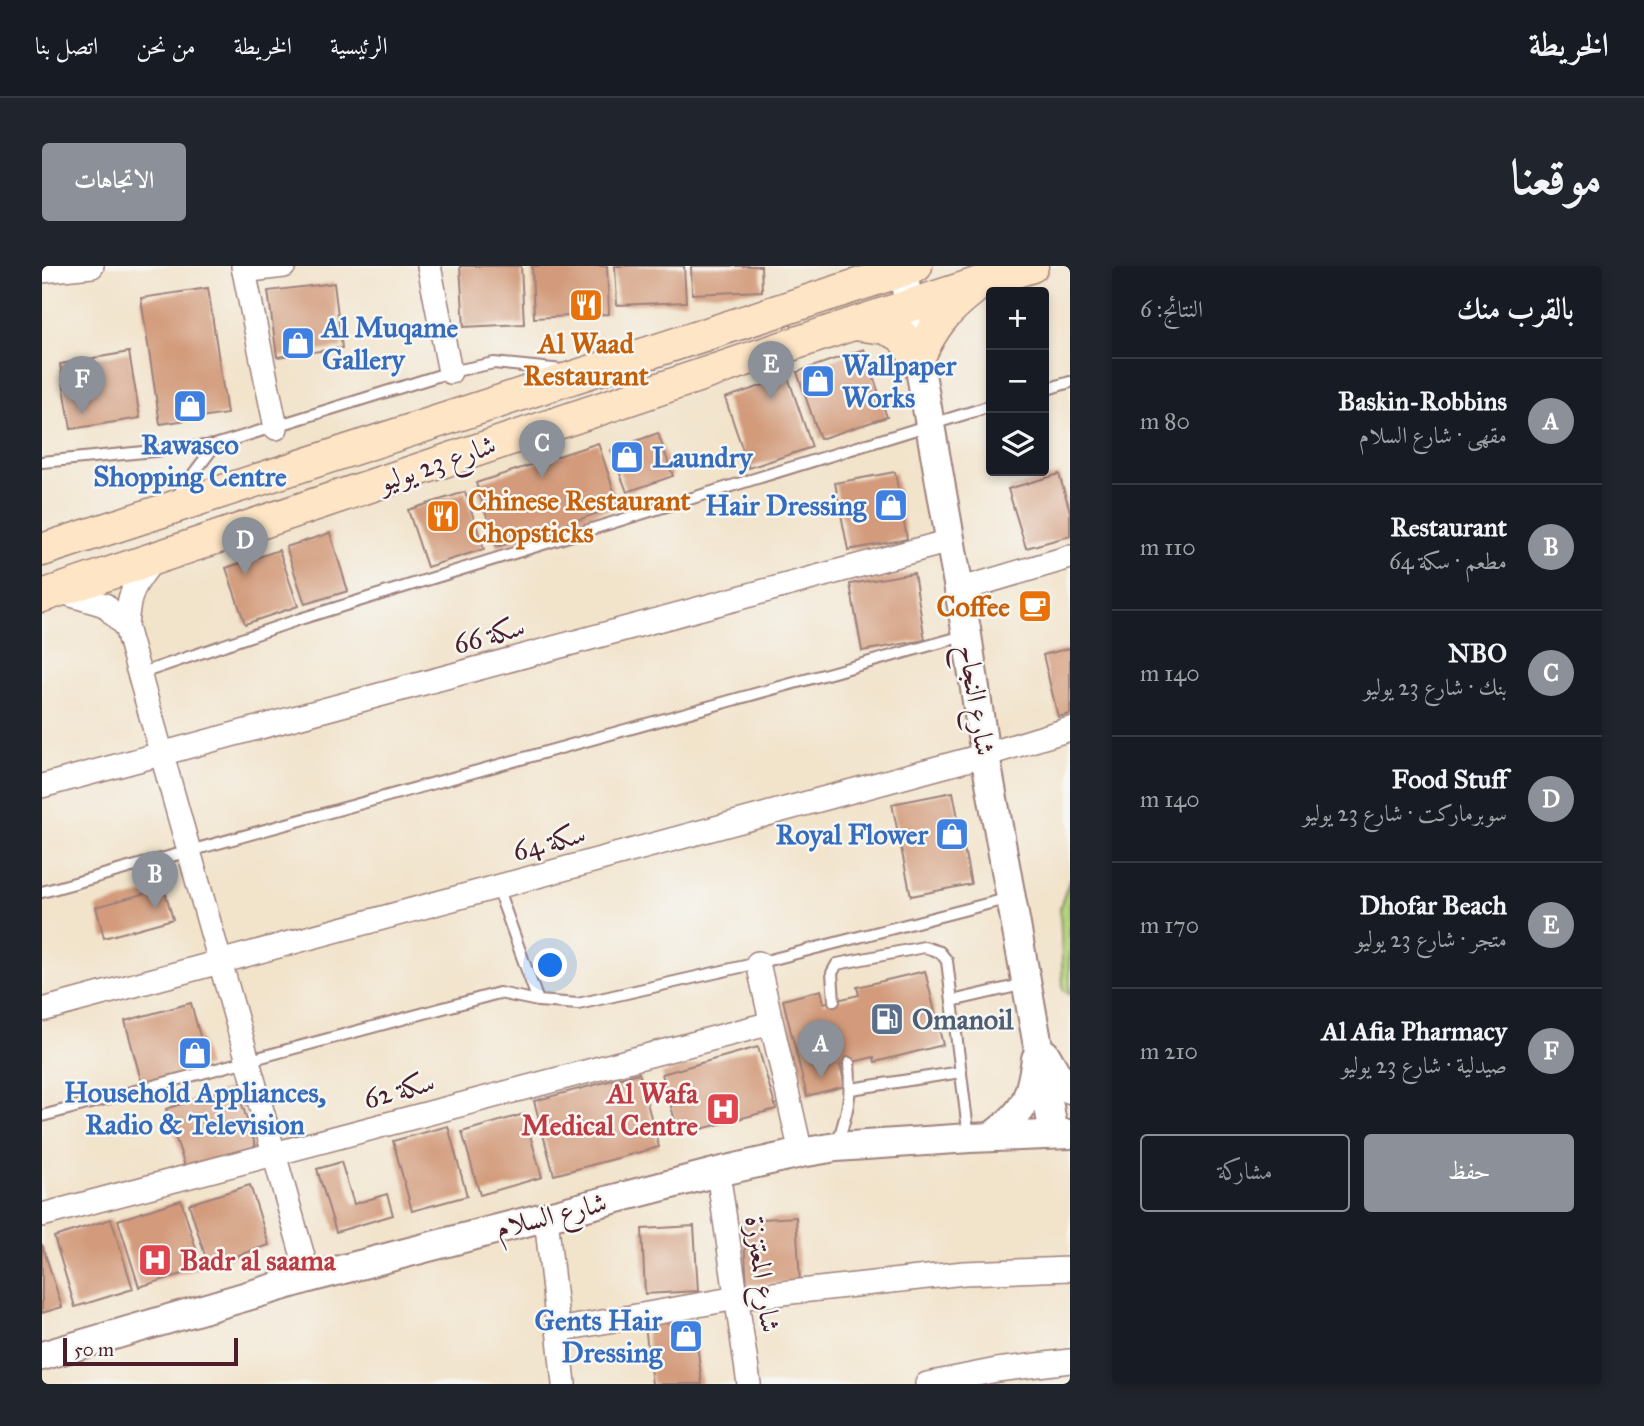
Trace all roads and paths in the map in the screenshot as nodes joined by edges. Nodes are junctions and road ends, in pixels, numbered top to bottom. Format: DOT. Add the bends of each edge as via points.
graph roads {
  1 [pos="92,266"];
  2 [pos="284,266"];
  3 [pos="429,266"];
  4 [pos="1032,266"];
  5 [pos="243,268"];
  6 [pos="42,271"];
  7 [pos="891,271"];
  8 [pos="984,281"];
  9 [pos="909,306"];
  10 [pos="853,324"];
  11 [pos="918,359"];
  12 [pos="450,372"];
  13 [pos="591,373"];
  14 [pos="1070,382"];
  15 [pos="1049,388"];
  16 [pos="986,408"];
  17 [pos="930,425"];
  18 [pos="276,428"];
  19 [pos="215,445"];
  20 [pos="42,462"];
  21 [pos="168,510"];
  22 [pos="950,541"];
  23 [pos="42,550"];
  24 [pos="1070,557"];
  25 [pos="154,560"];
  26 [pos="959,590"];
  27 [pos="50,594"];
  28 [pos="125,627"];
  29 [pos="967,635"];
  30 [pos="139,674"];
  31 [pos="1070,729"];
  32 [pos="161,754"];
  33 [pos="985,755"];
  34 [pos="42,786"];
  35 [pos="188,851"];
  36 [pos="497,887"];
  37 [pos="42,892"];
  38 [pos="1013,897"];
  39 [pos="219,962"];
  40 [pos="758,963"];
  41 [pos="1028,984"];
  42 [pos="538,1001"];
  43 [pos="834,1001"];
  44 [pos="952,1002"];
  45 [pos="42,1010"];
  46 [pos="771,1023"];
  47 [pos="1038,1042"];
  48 [pos="247,1060"];
  49 [pos="849,1063"];
  50 [pos="961,1072"];
  51 [pos="851,1089"];
  52 [pos="1070,1089"];
  53 [pos="42,1116"];
  54 [pos="1062,1134"];
  55 [pos="980,1137"];
  56 [pos="836,1147"];
  57 [pos="801,1153"];
  58 [pos="274,1154"];
  59 [pos="718,1172"];
  60 [pos="42,1215"];
  61 [pos="546,1217"];
  62 [pos="1070,1269"];
  63 [pos="309,1278"];
  64 [pos="737,1298"];
  65 [pos="558,1330"];
  66 [pos="42,1356"];
  67 [pos="1070,1361"];
  68 [pos="998,1377"];
  69 [pos="564,1384"];
  70 [pos="749,1384"];
  71 [pos="927,1384"];
  1 -- 6 [label="street"];
  2 -- 5 [label="street"];
  3 -- 12 [label="street"];
  4 -- 8 [label="main road, شارع 23 يوليو"];
  5 -- 18 [label="street"];
  7 -- 9 [label="street, شارع النجاح"];
  7 -- 13 [label="main road, شارع 23 يوليو"];
  8 -- 9 [label="main road, شارع 23 يوليو"];
  8 -- 11 [label="main road" via="948,308"];
  9 -- 10 [label="main road, شارع 23 يوليو"];
  9 -- 11 [label="street, شارع النجاح"];
  10 -- 11 [label="main road" via="901,335"];
  10 -- 25 [label="main road, شارع 23 يوليو"];
  11 -- 17 [label="street, شارع النجاح"];
  12 -- 13 [label="lane" via="494,363"];
  12 -- 18 [label="lane"];
  13 -- 21 [label="main road, شارع 23 يوليو"];
  14 -- 15 [label="lane"];
  16 -- 17 [label="lane"];
  17 -- 22 [label="street, شارع النجاح"];
  17 -- 30 [label="lane" via="313,615"];
  18 -- 19 [label="lane"];
  19 -- 20 [label="lane"];
  19 -- 21 [label="lane"];
  21 -- 23 [label="main road, شارع 23 يوليو"];
  22 -- 26 [label="street, شارع النجاح"];
  22 -- 32 [label="street, سكة 66"];
  24 -- 26 [label="street"];
  25 -- 27 [label="main road, شارع 23 يوليو"];
  25 -- 28 [label="street" via="127,600"];
  26 -- 29 [label="street, شارع النجاح"];
  27 -- 28 [label="street" via="105,605"];
  28 -- 30 [label="street"];
  29 -- 33 [label="street, شارع النجاح"];
  29 -- 35 [label="lane"];
  30 -- 32 [label="street"];
  31 -- 33 [label="street, سكة 64"];
  32 -- 34 [label="street, سكة 66"];
  32 -- 35 [label="street"];
  33 -- 36 [label="street, سكة 64"];
  33 -- 38 [label="street, شارع النجاح"];
  35 -- 37 [label="lane"];
  35 -- 39 [label="street"];
  36 -- 39 [label="street, سكة 64"];
  36 -- 42 [label="lane"];
  38 -- 40 [label="lane"];
  38 -- 41 [label="street, شارع النجاح"];
  39 -- 45 [label="street, سكة 64"];
  39 -- 48 [label="street"];
  40 -- 42 [label="lane" via="578,1004"];
  40 -- 46 [label="street"];
  41 -- 44 [label="lane"];
  41 -- 47 [label="street, شارع النجاح"];
  42 -- 48 [label="lane" via="499,992"];
  43 -- 44 [label="lane" via="832,973 837,964 924,947 940,952 947,961"];
  44 -- 50 [label="lane"];
  46 -- 57 [label="street"];
  46 -- 58 [label="street, سكة 62"];
  47 -- 52 [label="street"];
  47 -- 54 [label="street, شارع النجاح"];
  47 -- 55 [label="street" via="1032,1085 1018,1115"];
  48 -- 53 [label="lane"];
  48 -- 58 [label="street"];
  49 -- 51 [label="lane"];
  50 -- 51 [label="lane"];
  50 -- 55 [label="lane"];
  51 -- 56 [label="lane"];
  54 -- 55 [label="street, شارع السلام"];
  55 -- 56 [label="street, شارع السلام"];
  56 -- 57 [label="street, شارع السلام"];
  57 -- 59 [label="street, شارع السلام"];
  58 -- 60 [label="street, سكة 62"];
  58 -- 63 [label="street"];
  59 -- 61 [label="street, شارع السلام"];
  59 -- 64 [label="street, شارع المعتززة"];
  61 -- 63 [label="street, شارع السلام"];
  61 -- 65 [label="street"];
  62 -- 64 [label="street" via="964,1273"];
  63 -- 66 [label="street, شارع السلام"];
  64 -- 65 [label="street"];
  64 -- 70 [label="street, شارع المعتززة"];
  65 -- 69 [label="street"];
  67 -- 68 [label="street"];
  68 -- 71 [label="street"];
}
